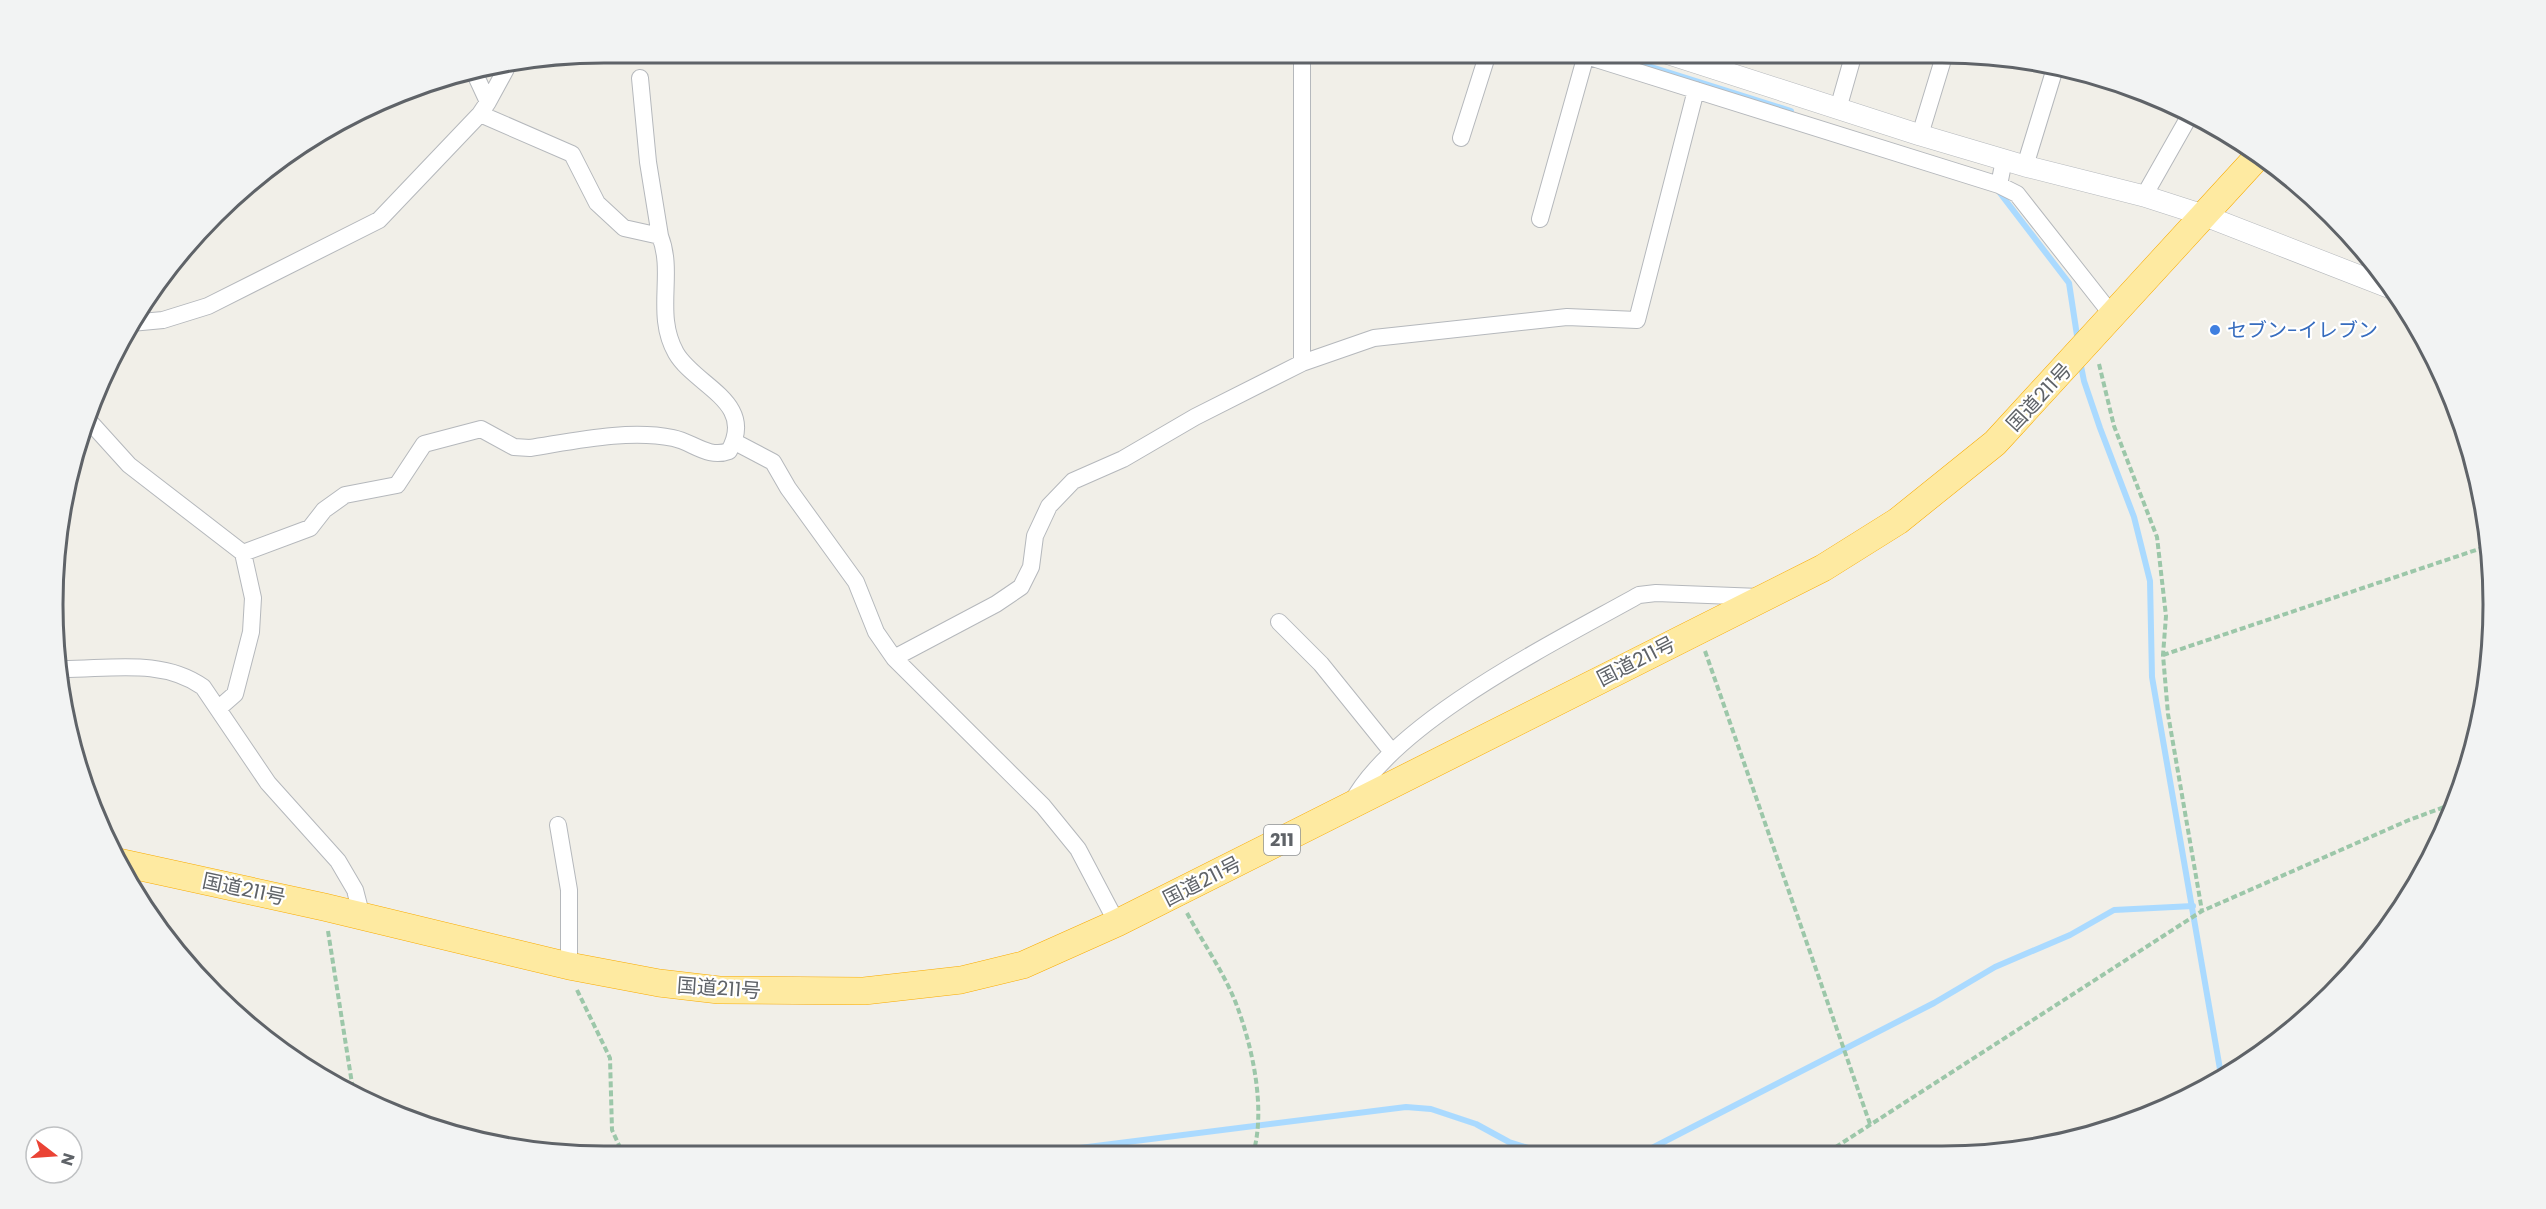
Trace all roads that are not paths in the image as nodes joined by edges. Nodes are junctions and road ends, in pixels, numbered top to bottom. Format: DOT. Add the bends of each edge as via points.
graph roads {
  1 [pos="1302,63"];
  2 [pos="1485,63"];
  3 [pos="1579,63"];
  4 [pos="1610,63"];
  5 [pos="1699,63"];
  6 [pos="1851,63"];
  7 [pos="1942,63"];
  8 [pos="504,72"];
  9 [pos="2053,74"];
  10 [pos="476,78"];
  11 [pos="640,78"];
  12 [pos="1696,90"];
  13 [pos="484,108"];
  14 [pos="1838,109"];
  15 [pos="2186,122"];
  16 [pos="1920,135"];
  17 [pos="1461,138"];
  18 [pos="2004,160"];
  19 [pos="2253,162"];
  20 [pos="2025,166"];
  21 [pos="1999,184"];
  22 [pos="2144,196"];
  23 [pos="2204,215"];
  24 [pos="1540,219"];
  25 [pos="660,236"];
  26 [pos="2376,283"];
  27 [pos="2113,316"];
  28 [pos="143,322"];
  29 [pos="1302,363"];
  30 [pos="94,426"];
  31 [pos="735,442"];
  32 [pos="243,553"];
  33 [pos="1764,597"];
  34 [pos="1280,622"];
  35 [pos="894,658"];
  36 [pos="67,669"];
  37 [pos="219,708"];
  38 [pos="1392,752"];
  39 [pos="1350,806"];
  40 [pos="558,825"];
  41 [pos="130,865"];
  42 [pos="362,917"];
  43 [pos="1117,922"];
  44 [pos="569,966"];
  1 -- 29 [label="street"];
  2 -- 17 [label="street"];
  3 -- 24 [label="street"];
  4 -- 12 [label="street"];
  5 -- 14 [label="street"];
  6 -- 14 [label="street"];
  7 -- 16 [label="street"];
  8 -- 13 [label="street"];
  9 -- 20 [label="street"];
  10 -- 13 [label="street"];
  11 -- 25 [label="street"];
  12 -- 21 [label="street"];
  12 -- 29 [label="street" via="1637,320 1567,317 1374,338"];
  13 -- 25 [label="street" via="572,154 597,203 624,228"];
  13 -- 28 [label="street" via="379,220 208,306"];
  14 -- 16 [label="street"];
  15 -- 22 [label="street"];
  16 -- 18 [label="street"];
  18 -- 20 [label="street"];
  18 -- 21 [label="street"];
  19 -- 23 [label="highway, 国道211号 / 211"];
  20 -- 22 [label="street"];
  21 -- 27 [label="street" via="2018,194"];
  22 -- 23 [label="street"];
  23 -- 26 [label="street"];
  23 -- 27 [label="highway, 国道211号 / 211"];
  25 -- 31 [label="street" via="665,248 667,337 679,357 718,391 728,405 735,418"];
  27 -- 33 [label="highway, 国道211号 / 211" via="1995,443 1898,521 1822,568"];
  29 -- 35 [label="street" via="1073,482 1049,506 1035,536 1031,567 1021,587"];
  30 -- 32 [label="street" via="129,465"];
  31 -- 32 [label="street" via="729,452 720,455 673,438 632,436 530,448 514,447 481,429 424,444 397,485 345,495 324,510 310,528"];
  31 -- 35 [label="street" via="773,462 856,582 876,632"];
  32 -- 37 [label="street" via="253,598 251,632 235,694"];
  33 -- 38 [label="street" via="1640,595 1522,661"];
  33 -- 39 [label="highway, 国道211号 / 211"];
  34 -- 38 [label="street" via="1321,664"];
  35 -- 43 [label="street" via="1043,806 1078,849"];
  36 -- 37 [label="street" via="170,670 202,687"];
  37 -- 42 [label="street" via="268,783 338,861 355,890"];
  38 -- 39 [label="street" via="1361,784"];
  39 -- 43 [label="highway, 国道211号 / 211"];
  40 -- 44 [label="street" via="568,890"];
  41 -- 42 [label="highway, 国道211号 / 211"];
  42 -- 44 [label="highway, 国道211号 / 211"];
  43 -- 44 [label="highway, 国道211号 / 211" via="1023,964 961,980 864,991 719,990"];
}
